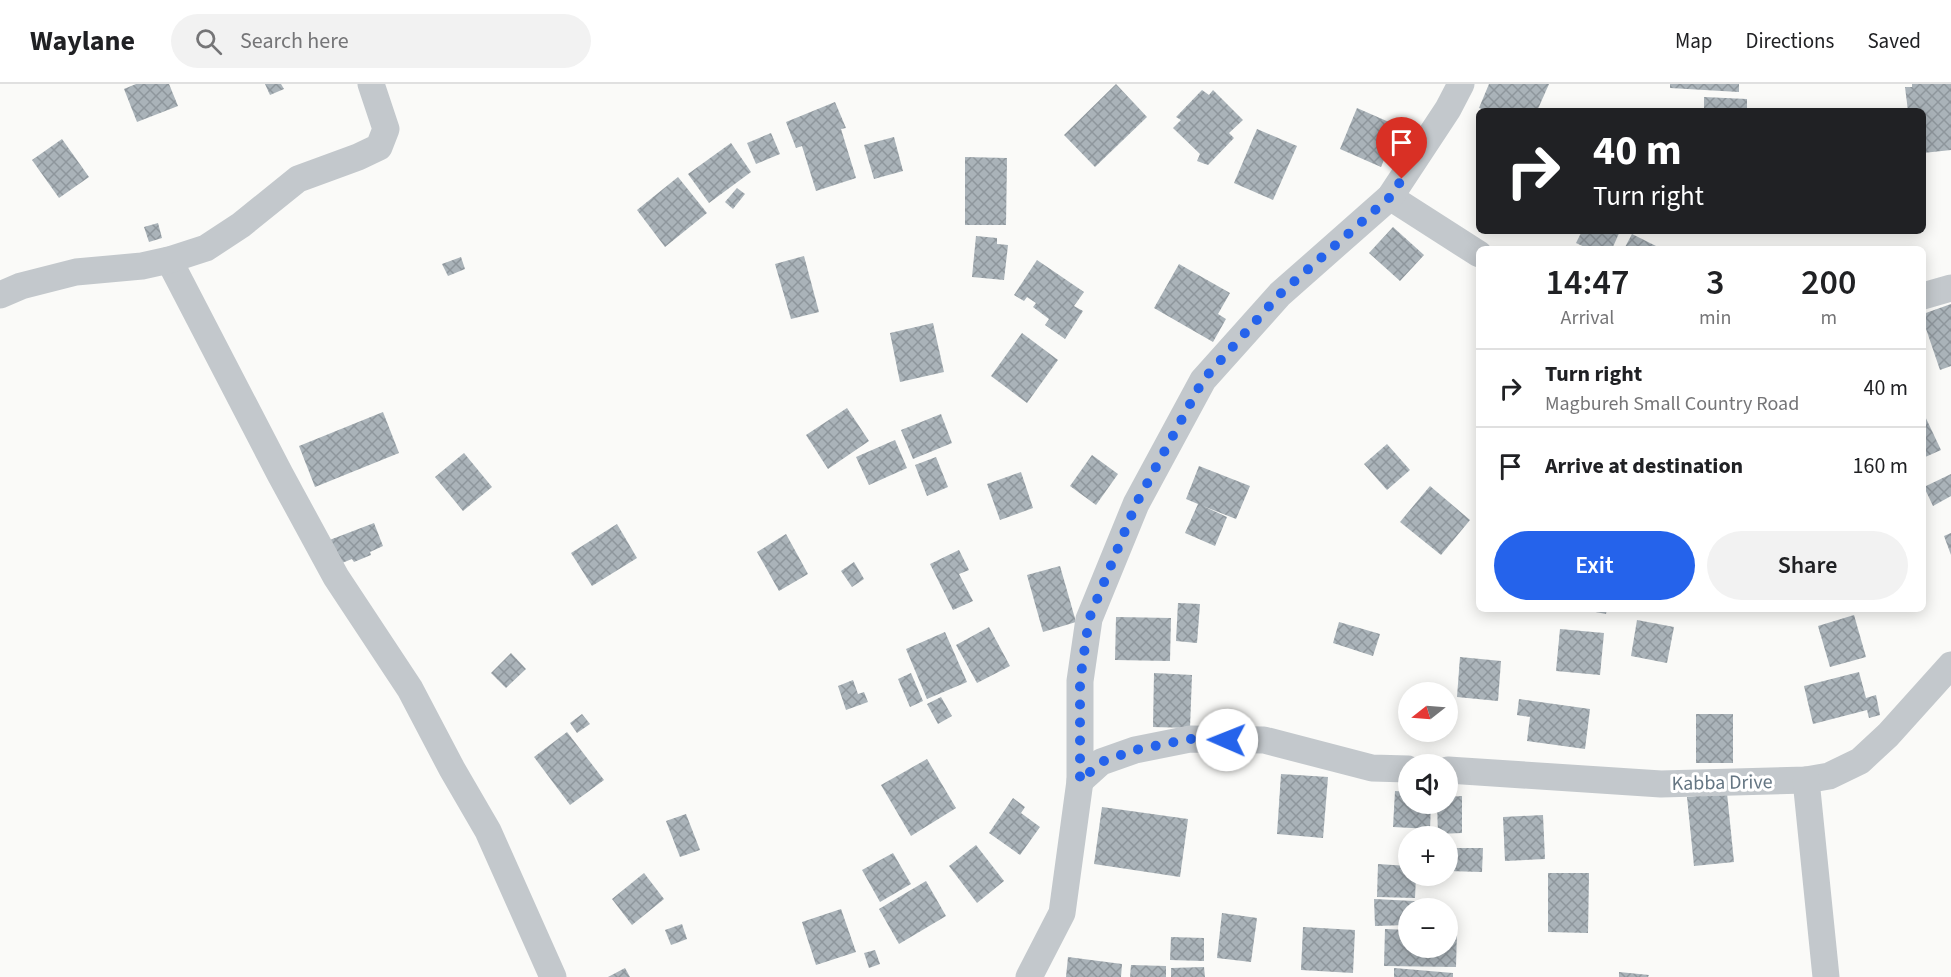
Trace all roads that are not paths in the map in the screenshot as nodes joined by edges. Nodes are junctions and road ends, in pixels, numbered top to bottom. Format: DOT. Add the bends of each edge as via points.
graph roads {
  1 [pos="371,84"];
  2 [pos="1461,84"];
  3 [pos="1390,197"];
  4 [pos="1476,252"];
  5 [pos="169,261"];
  6 [pos="1951,288"];
  7 [pos="0,295"];
  8 [pos="1926,295"];
  9 [pos="1951,665"];
  10 [pos="1398,769"];
  11 [pos="1458,771"];
  12 [pos="1806,780"];
  13 [pos="1080,781"];
  14 [pos="553,977"];
  15 [pos="1029,977"];
  16 [pos="1826,977"];
  1 -- 5 [label="street" via="386,129 379,147 298,179 206,248"];
  2 -- 3 [label="street"];
  3 -- 4 [label="street"];
  3 -- 13 [label="street" via="1280,294 1203,380 1136,504 1089,619 1080,681"];
  5 -- 7 [label="street" via="76,272"];
  5 -- 14 [label="street" via="330,566 410,688 488,831"];
  6 -- 8 [label="street"];
  9 -- 12 [label="street, Kabba Drive" via="1860,761 1829,776"];
  10 -- 13 [label="street" via="1372,768 1264,740 1190,739 1135,750 1101,762"];
  11 -- 12 [label="street, Kabba Drive" via="1661,784"];
  12 -- 16 [label="street"];
  13 -- 15 [label="street" via="1062,913"];
}
